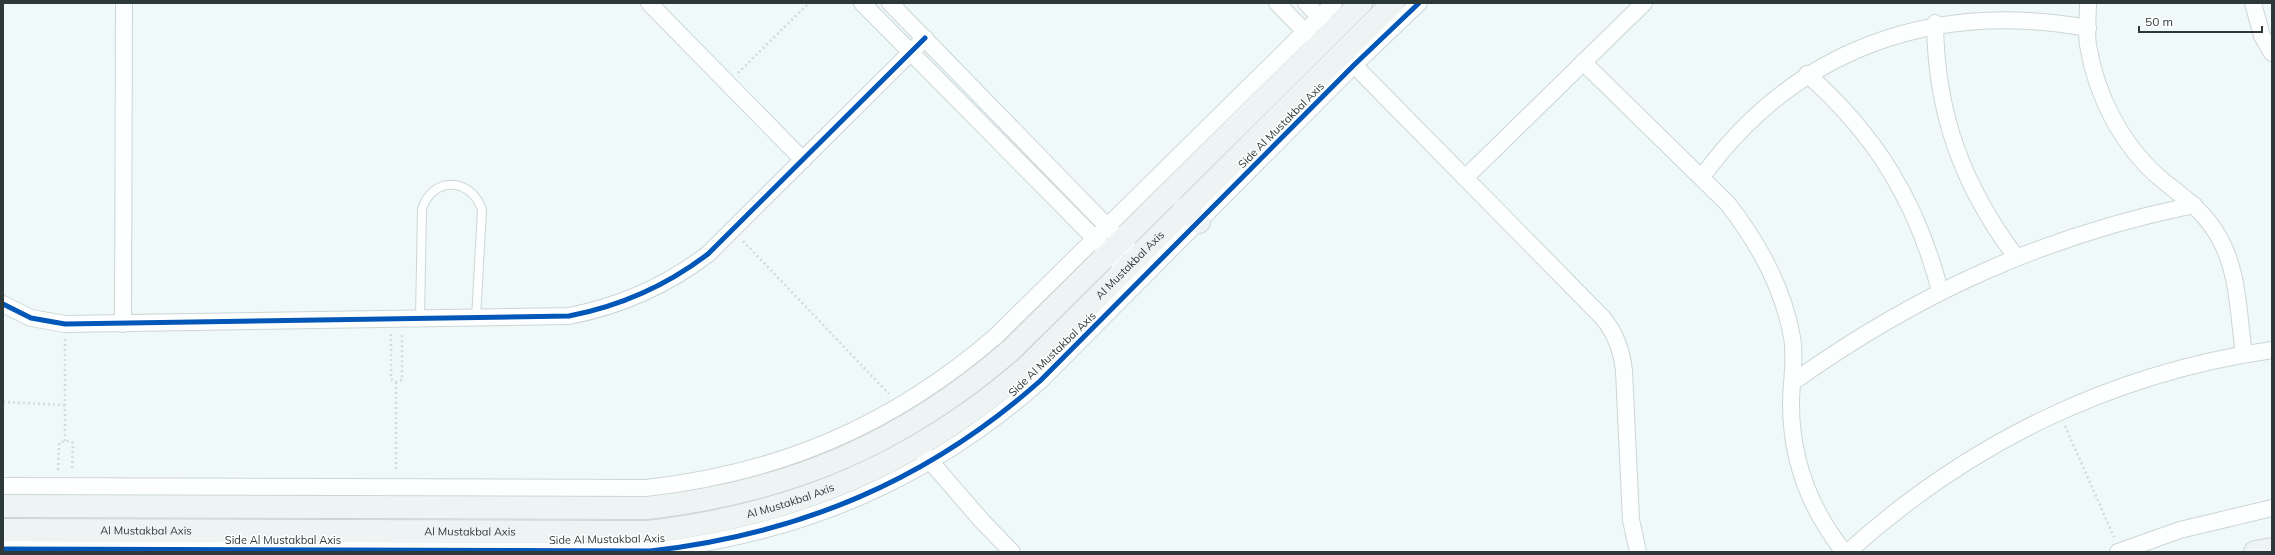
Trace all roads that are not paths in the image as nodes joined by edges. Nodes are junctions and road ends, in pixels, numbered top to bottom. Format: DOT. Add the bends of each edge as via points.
graph roads {
  1 [pos="124,3"];
  2 [pos="649,3"];
  3 [pos="862,3"];
  4 [pos="890,3"];
  5 [pos="1277,3"];
  6 [pos="1306,3"];
  7 [pos="1334,3"];
  8 [pos="1361,3"];
  9 [pos="1393,3"];
  10 [pos="1419,3"];
  11 [pos="1644,3"];
  12 [pos="2088,3"];
  13 [pos="2253,3"];
  14 [pos="1935,23"];
  15 [pos="2088,28"];
  16 [pos="1319,31"];
  17 [pos="925,38"];
  18 [pos="911,52"];
  19 [pos="2272,53"];
  20 [pos="1346,58"];
  21 [pos="1584,62"];
  22 [pos="1807,74"];
  23 [pos="803,160"];
  24 [pos="1702,177"];
  25 [pos="1465,178"];
  26 [pos="2194,205"];
  27 [pos="1191,215"];
  28 [pos="1108,239"];
  29 [pos="2016,257"];
  30 [pos="1130,262"];
  31 [pos="1940,291"];
  32 [pos="3,304"];
  33 [pos="476,318"];
  34 [pos="420,319"];
  35 [pos="123,324"];
  36 [pos="2272,350"];
  37 [pos="2244,354"];
  38 [pos="1793,382"];
  39 [pos="924,454"];
  40 [pos="3,486"];
  41 [pos="3,506"];
  42 [pos="2272,508"];
  43 [pos="3,530"];
  44 [pos="423,544"];
  45 [pos="3,549"];
  46 [pos="2272,549"];
  47 [pos="2119,551"];
  48 [pos="1012,552"];
  49 [pos="1638,552"];
  50 [pos="1844,552"];
  51 [pos="1848,552"];
  52 [pos="2255,552"];
  1 -- 35 [label="street"];
  2 -- 23 [label="street"];
  3 -- 18 [label="street"];
  4 -- 17 [label="street"];
  5 -- 16 [label="street"];
  6 -- 16 [label="street"];
  7 -- 16 [label="street"];
  8 -- 16 [label="street, Al Mustakbal Axis"];
  9 -- 20 [label="street, Al Mustakbal Axis"];
  10 -- 20 [label="street"];
  11 -- 21 [label="street"];
  12 -- 15 [label="street"];
  13 -- 19 [label="street" via="2262,36"];
  14 -- 15 [label="street" via="2012,17 2063,22"];
  14 -- 22 [label="street" via="1869,43"];
  14 -- 29 [label="street" via="1938,79 1950,134 1959,160 1984,211"];
  15 -- 26 [label="street" via="2092,66 2107,106 2118,126 2143,162"];
  16 -- 20 [label="street"];
  16 -- 28 [label="street, Al Mustakbal Axis"];
  17 -- 18 [label="street"];
  17 -- 28 [label="street"];
  18 -- 23 [label="street"];
  18 -- 28 [label="street"];
  20 -- 25 [label="street"];
  20 -- 27 [label="street, Al Mustakbal Axis"];
  21 -- 24 [label="street"];
  21 -- 25 [label="street"];
  22 -- 24 [label="street" via="1749,120"];
  22 -- 31 [label="street" via="1849,114 1899,184 1923,236"];
  23 -- 33 [label="street" via="733,231 689,269 644,294 569,316"];
  24 -- 38 [label="street" via="1744,225 1770,268 1787,315 1792,339"];
  25 -- 49 [label="street" via="1603,318 1615,335 1623,358 1631,520"];
  26 -- 29 [label="street" via="2122,222"];
  26 -- 37 [label="street" via="2217,233 2232,266"];
  27 -- 30 [label="street, Al Mustakbal Axis"];
  27 -- 39 [label="street, Side Al Mustakbal Axis" via="1040,381 988,425"];
  28 -- 30 [label="street"];
  28 -- 40 [label="street" via="973,356 901,406 864,427 807,452 742,472 677,485 646,488"];
  28 -- 41 [label="street, Al Mustakbal Axis" via="1011,350 935,409 848,457 781,482 733,494 679,505 646,508"];
  29 -- 31 [label="street"];
  30 -- 39 [label="street, Al Mustakbal Axis" via="1026,367"];
  31 -- 38 [label="street" via="1864,334"];
  32 -- 35 [label="street" via="31,318 65,324"];
  33 -- 34 [label="street"];
  33 -- 34 [label="lane" via="482,210 470,190 455,185 440,187 434,191 422,209"];
  34 -- 35 [label="street"];
  36 -- 37 [label="street"];
  37 -- 51 [label="street" via="2160,373 2059,411 2001,440 1946,473 1894,511"];
  38 -- 50 [label="street" via="1793,440 1803,481 1821,519"];
  39 -- 44 [label="street, Al Mustakbal Axis" via="823,492 752,514 711,523 648,532"];
  39 -- 48 [label="street"];
  42 -- 47 [label="street" via="2186,528"];
  43 -- 44 [label="street, Al Mustakbal Axis"];
  44 -- 45 [label="street, Side Al Mustakbal Axis"];
  46 -- 52 [label="street"];
}
